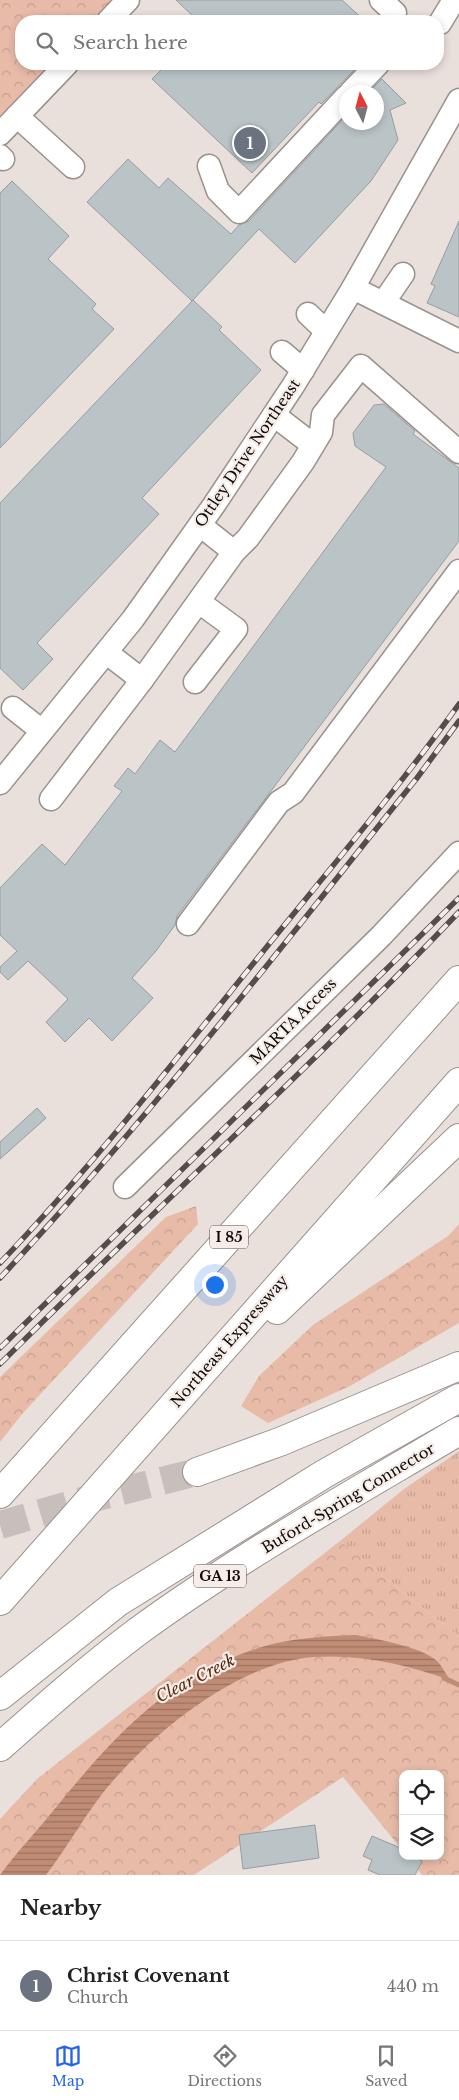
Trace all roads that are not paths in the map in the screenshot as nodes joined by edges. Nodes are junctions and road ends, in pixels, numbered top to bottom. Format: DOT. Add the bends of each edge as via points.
graph roads {
  1 [pos="128,0"];
  2 [pos="454,0"];
  3 [pos="114,15"];
  4 [pos="446,23"];
  5 [pos="61,70"];
  6 [pos="372,70"];
  7 [pos="358,85"];
  8 [pos="459,100"];
  9 [pos="339,105"];
  10 [pos="18,116"];
  11 [pos="0,134"];
  12 [pos="209,166"];
  13 [pos="73,167"];
  14 [pos="403,274"];
  15 [pos="353,288"];
  16 [pos="383,303"];
  17 [pos="308,314"];
  18 [pos="326,331"];
  19 [pos="459,341"];
  20 [pos="282,352"];
  21 [pos="303,370"];
  22 [pos="274,415"];
  23 [pos="313,445"];
  24 [pos="459,452"];
  25 [pos="200,525"];
  26 [pos="234,552"];
  27 [pos="459,571"];
  28 [pos="199,602"];
  29 [pos="106,653"];
  30 [pos="142,680"];
  31 [pos="195,682"];
  32 [pos="13,708"];
  33 [pos="42,731"];
  34 [pos="0,783"];
  35 [pos="51,799"];
  36 [pos="459,853"];
  37 [pos="188,924"];
  38 [pos="459,980"];
  39 [pos="459,1082"];
  40 [pos="459,1138"];
  41 [pos="125,1187"];
  42 [pos="459,1366"];
  43 [pos="459,1398"];
  44 [pos="155,1424"];
  45 [pos="459,1431"];
  46 [pos="197,1472"];
  47 [pos="0,1494"];
  48 [pos="0,1601"];
  49 [pos="0,1696"];
  50 [pos="0,1747"];
  1 -- 3 [label="street"];
  2 -- 4 [label="street"];
  5 -- 10 [label="street"];
  6 -- 7 [label="street"];
  8 -- 15 [label="street, Ottley Drive Northeast"];
  9 -- 12 [label="street" via="239,212 218,191"];
  10 -- 11 [label="street"];
  10 -- 13 [label="street"];
  14 -- 16 [label="street"];
  15 -- 16 [label="street"];
  15 -- 18 [label="street, Ottley Drive Northeast"];
  16 -- 19 [label="street"];
  17 -- 18 [label="street"];
  18 -- 21 [label="street, Ottley Drive Northeast"];
  20 -- 21 [label="street"];
  21 -- 22 [label="street, Ottley Drive Northeast"];
  22 -- 23 [label="street"];
  22 -- 25 [label="street, Ottley Drive Northeast"];
  23 -- 24 [label="street" via="321,432 324,415 361,366"];
  23 -- 26 [label="street" via="248,538"];
  25 -- 26 [label="street"];
  25 -- 29 [label="street, Ottley Drive Northeast"];
  26 -- 28 [label="street"];
  27 -- 37 [label="street" via="292,793 279,802"];
  28 -- 30 [label="street"];
  28 -- 31 [label="street" via="236,629"];
  29 -- 30 [label="street"];
  29 -- 33 [label="street, Ottley Drive Northeast"];
  30 -- 35 [label="street"];
  32 -- 33 [label="street"];
  33 -- 34 [label="street, Ottley Drive Northeast"];
  36 -- 41 [label="street, MARTA Access" via="381,936"];
  38 -- 47 [label="highway, I 85"];
  39 -- 44 [label="highway, Northeast Expressway"];
  40 -- 44 [label="highway"];
  42 -- 46 [label="highway" via="282,1441"];
  43 -- 49 [label="highway, Buford-Spring Connector / GA 13" via="324,1474 118,1602"];
  44 -- 48 [label="highway, Northeast Expressway"];
  45 -- 50 [label="highway, Buford-Spring Connector / GA 13" via="221,1576 137,1632"];
}
